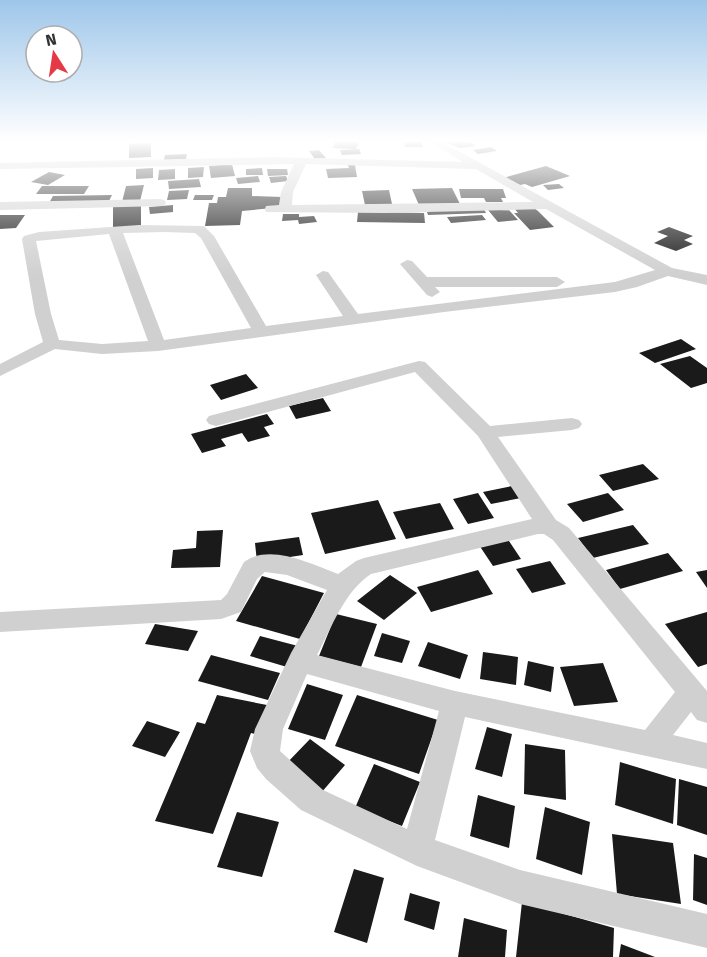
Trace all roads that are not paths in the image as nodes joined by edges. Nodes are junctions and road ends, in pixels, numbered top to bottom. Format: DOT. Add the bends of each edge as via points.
graph roads {
  1 [pos="289,187"];
  2 [pos="516,187"];
  3 [pos="160,203"];
  4 [pos="551,205"];
  5 [pos="0,206"];
  6 [pos="285,208"];
  7 [pos="270,209"];
  8 [pos="115,231"];
  9 [pos="407,264"];
  10 [pos="667,271"];
  11 [pos="323,275"];
  12 [pos="707,280"];
  13 [pos="425,282"];
  14 [pos="615,287"];
  15 [pos="444,307"];
  16 [pos="354,320"];
  17 [pos="261,332"];
  18 [pos="52,344"];
  19 [pos="158,346"];
  20 [pos="0,371"];
  21 [pos="216,420"];
  22 [pos="572,424"];
  23 [pos="485,432"];
  24 [pos="548,526"];
  25 [pos="342,586"];
  26 [pos="0,622"];
  27 [pos="300,661"];
  28 [pos="699,702"];
  29 [pos="455,703"];
  30 [pos="652,745"];
  31 [pos="707,756"];
  32 [pos="417,850"];
  33 [pos="707,931"];
  1 -- 6 [label="street"];
  2 -- 4 [label="street"];
  3 -- 5 [label="street"];
  4 -- 6 [label="street"];
  4 -- 10 [label="street"];
  6 -- 7 [label="street"];
  8 -- 17 [label="street" via="202,230"];
  8 -- 18 [label="street" via="29,239"];
  8 -- 19 [label="street"];
  9 -- 13 [label="street"];
  10 -- 12 [label="street"];
  10 -- 14 [label="street"];
  11 -- 16 [label="street"];
  13 -- 14 [label="street" via="579,282"];
  13 -- 15 [label="street"];
  14 -- 15 [label="street"];
  15 -- 16 [label="street"];
  16 -- 17 [label="street"];
  17 -- 19 [label="street"];
  18 -- 19 [label="street" via="102,349"];
  18 -- 20 [label="street"];
  21 -- 23 [label="street" via="419,366"];
  22 -- 23 [label="street"];
  23 -- 24 [label="street"];
  24 -- 25 [label="street" via="364,567"];
  24 -- 28 [label="street" via="561,534"];
  25 -- 26 [label="street" via="312,574 263,564 250,570 232,604 210,612"];
  25 -- 27 [label="street"];
  27 -- 29 [label="street"];
  27 -- 32 [label="street" via="269,729 267,758 312,800"];
  28 -- 30 [label="street" via="662,728"];
  29 -- 30 [label="street"];
  29 -- 32 [label="street"];
  30 -- 31 [label="street"];
  32 -- 33 [label="street" via="520,887"];
}
